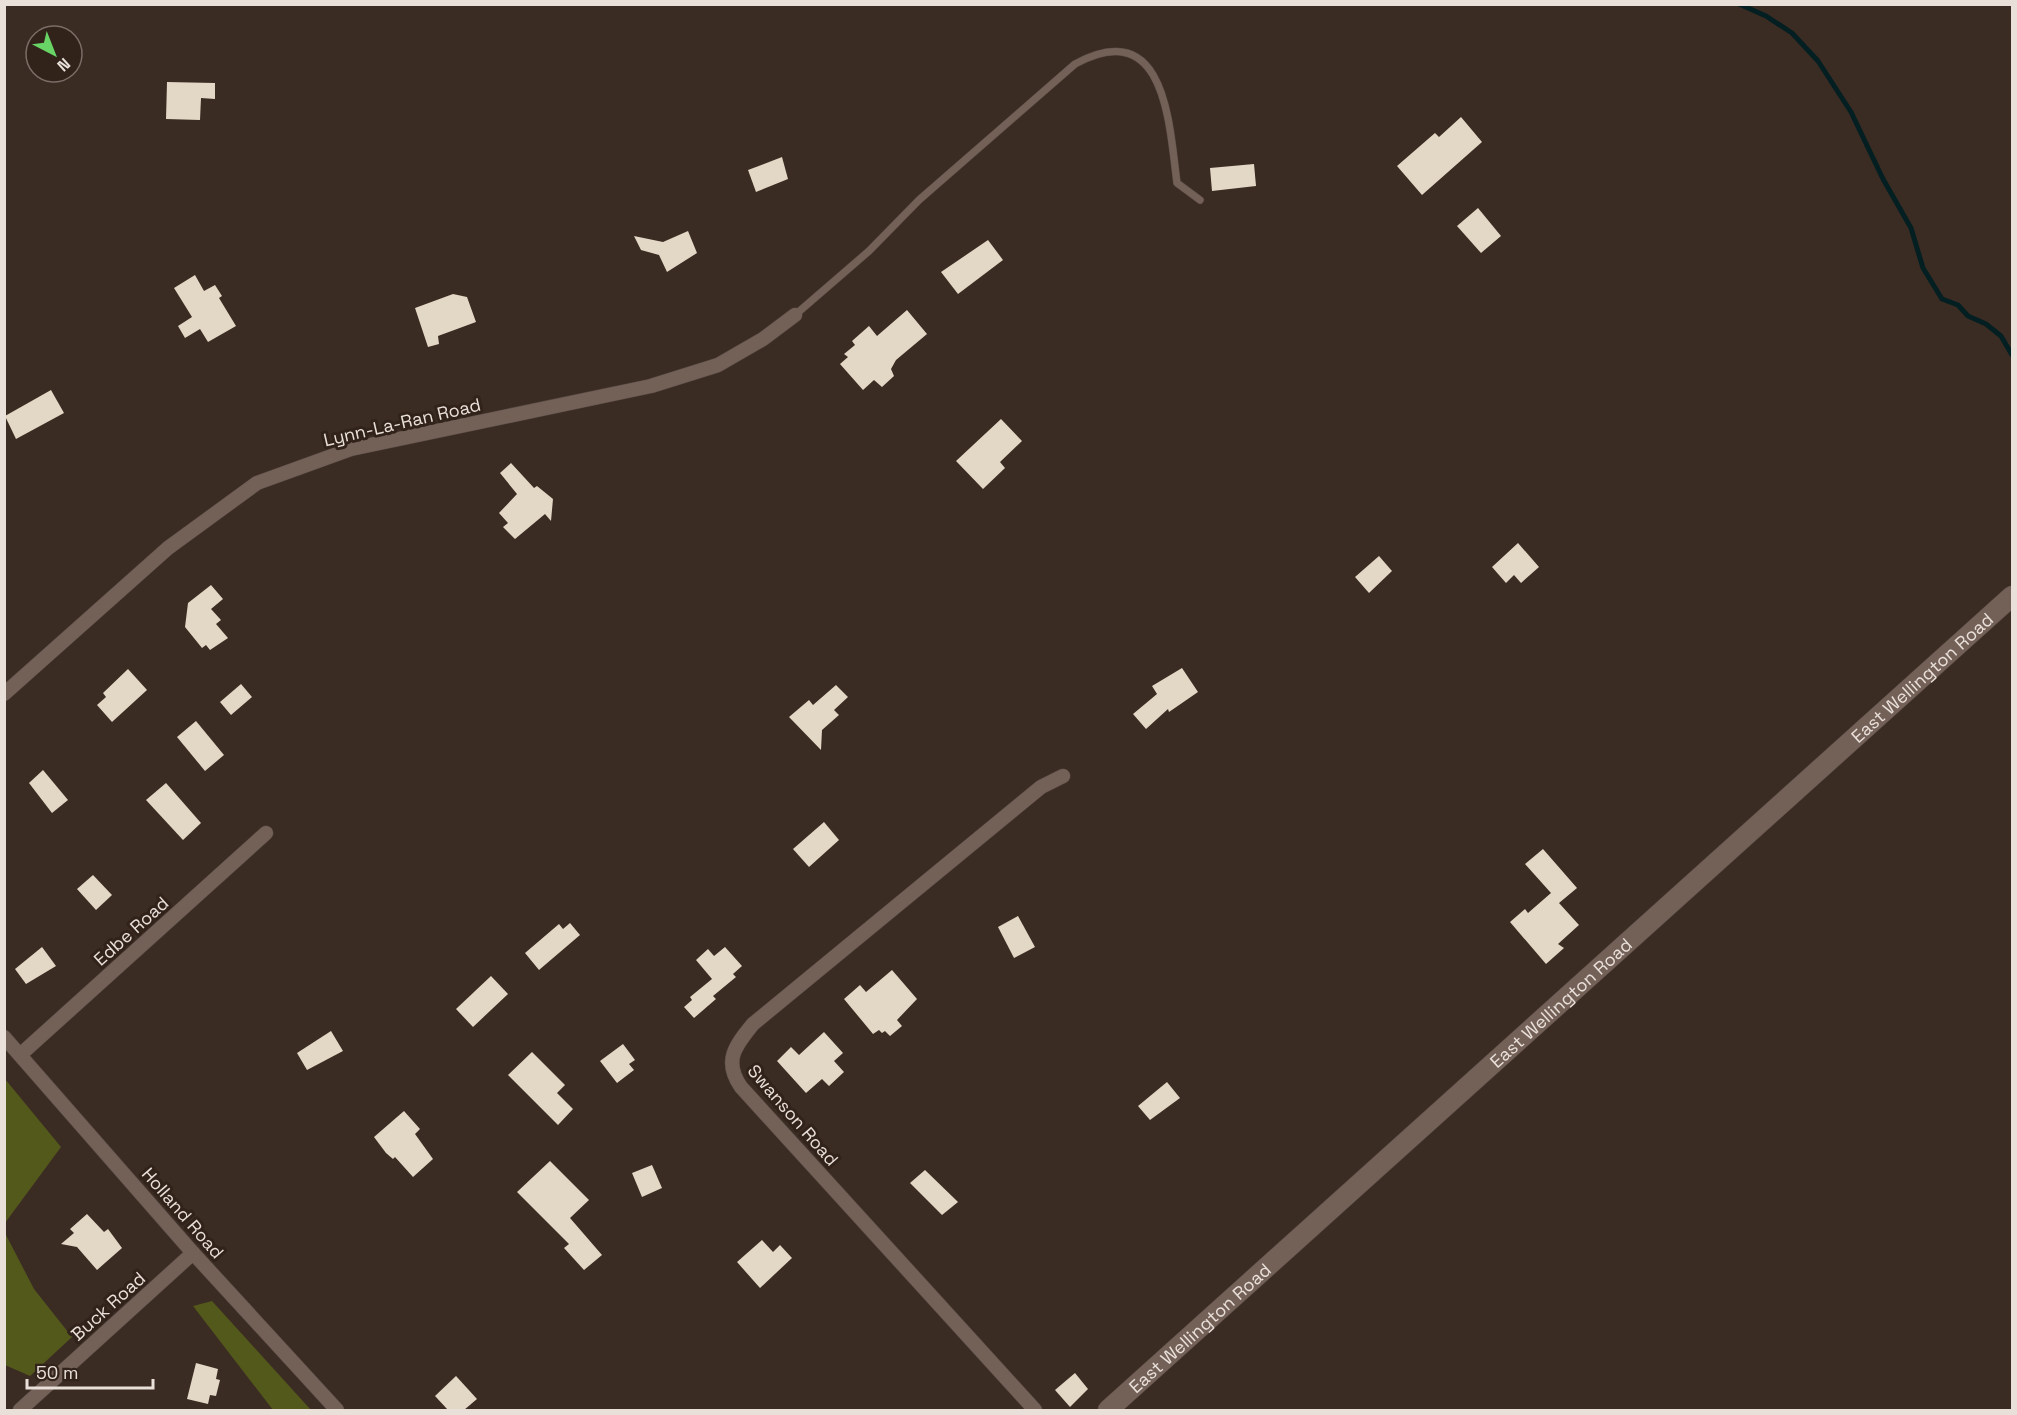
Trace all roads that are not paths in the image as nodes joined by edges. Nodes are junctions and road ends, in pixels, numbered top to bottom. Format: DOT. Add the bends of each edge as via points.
graph roads {
  1 [pos="1200,200"];
  2 [pos="795,315"];
  3 [pos="2013,596"];
  4 [pos="4,694"];
  5 [pos="1063,776"];
  6 [pos="266,833"];
  7 [pos="4,1037"];
  8 [pos="20,1055"];
  9 [pos="193,1253"];
  10 [pos="20,1410"];
  11 [pos="337,1410"];
  12 [pos="1035,1410"];
  13 [pos="1108,1410"];
  1 -- 2 [label="lane" via="1177,183 1167,109 1151,72 1139,59 1123,51 1098,52 1075,64 1030,102 919,200 869,252"];
  2 -- 4 [label="street, Lynn-La-Ran Road" via="718,365 651,386 351,449 257,483 168,548"];
  3 -- 13 [label="street, East Wellington Road"];
  5 -- 12 [label="street, Swanson Road" via="1041,787 753,1023 732,1056 732,1074 741,1088"];
  6 -- 8 [label="street, Edbe Road"];
  7 -- 8 [label="street, Holland Road"];
  8 -- 9 [label="street, Holland Road"];
  9 -- 10 [label="street, Buck Road"];
  9 -- 11 [label="street, Holland Road"];
}
